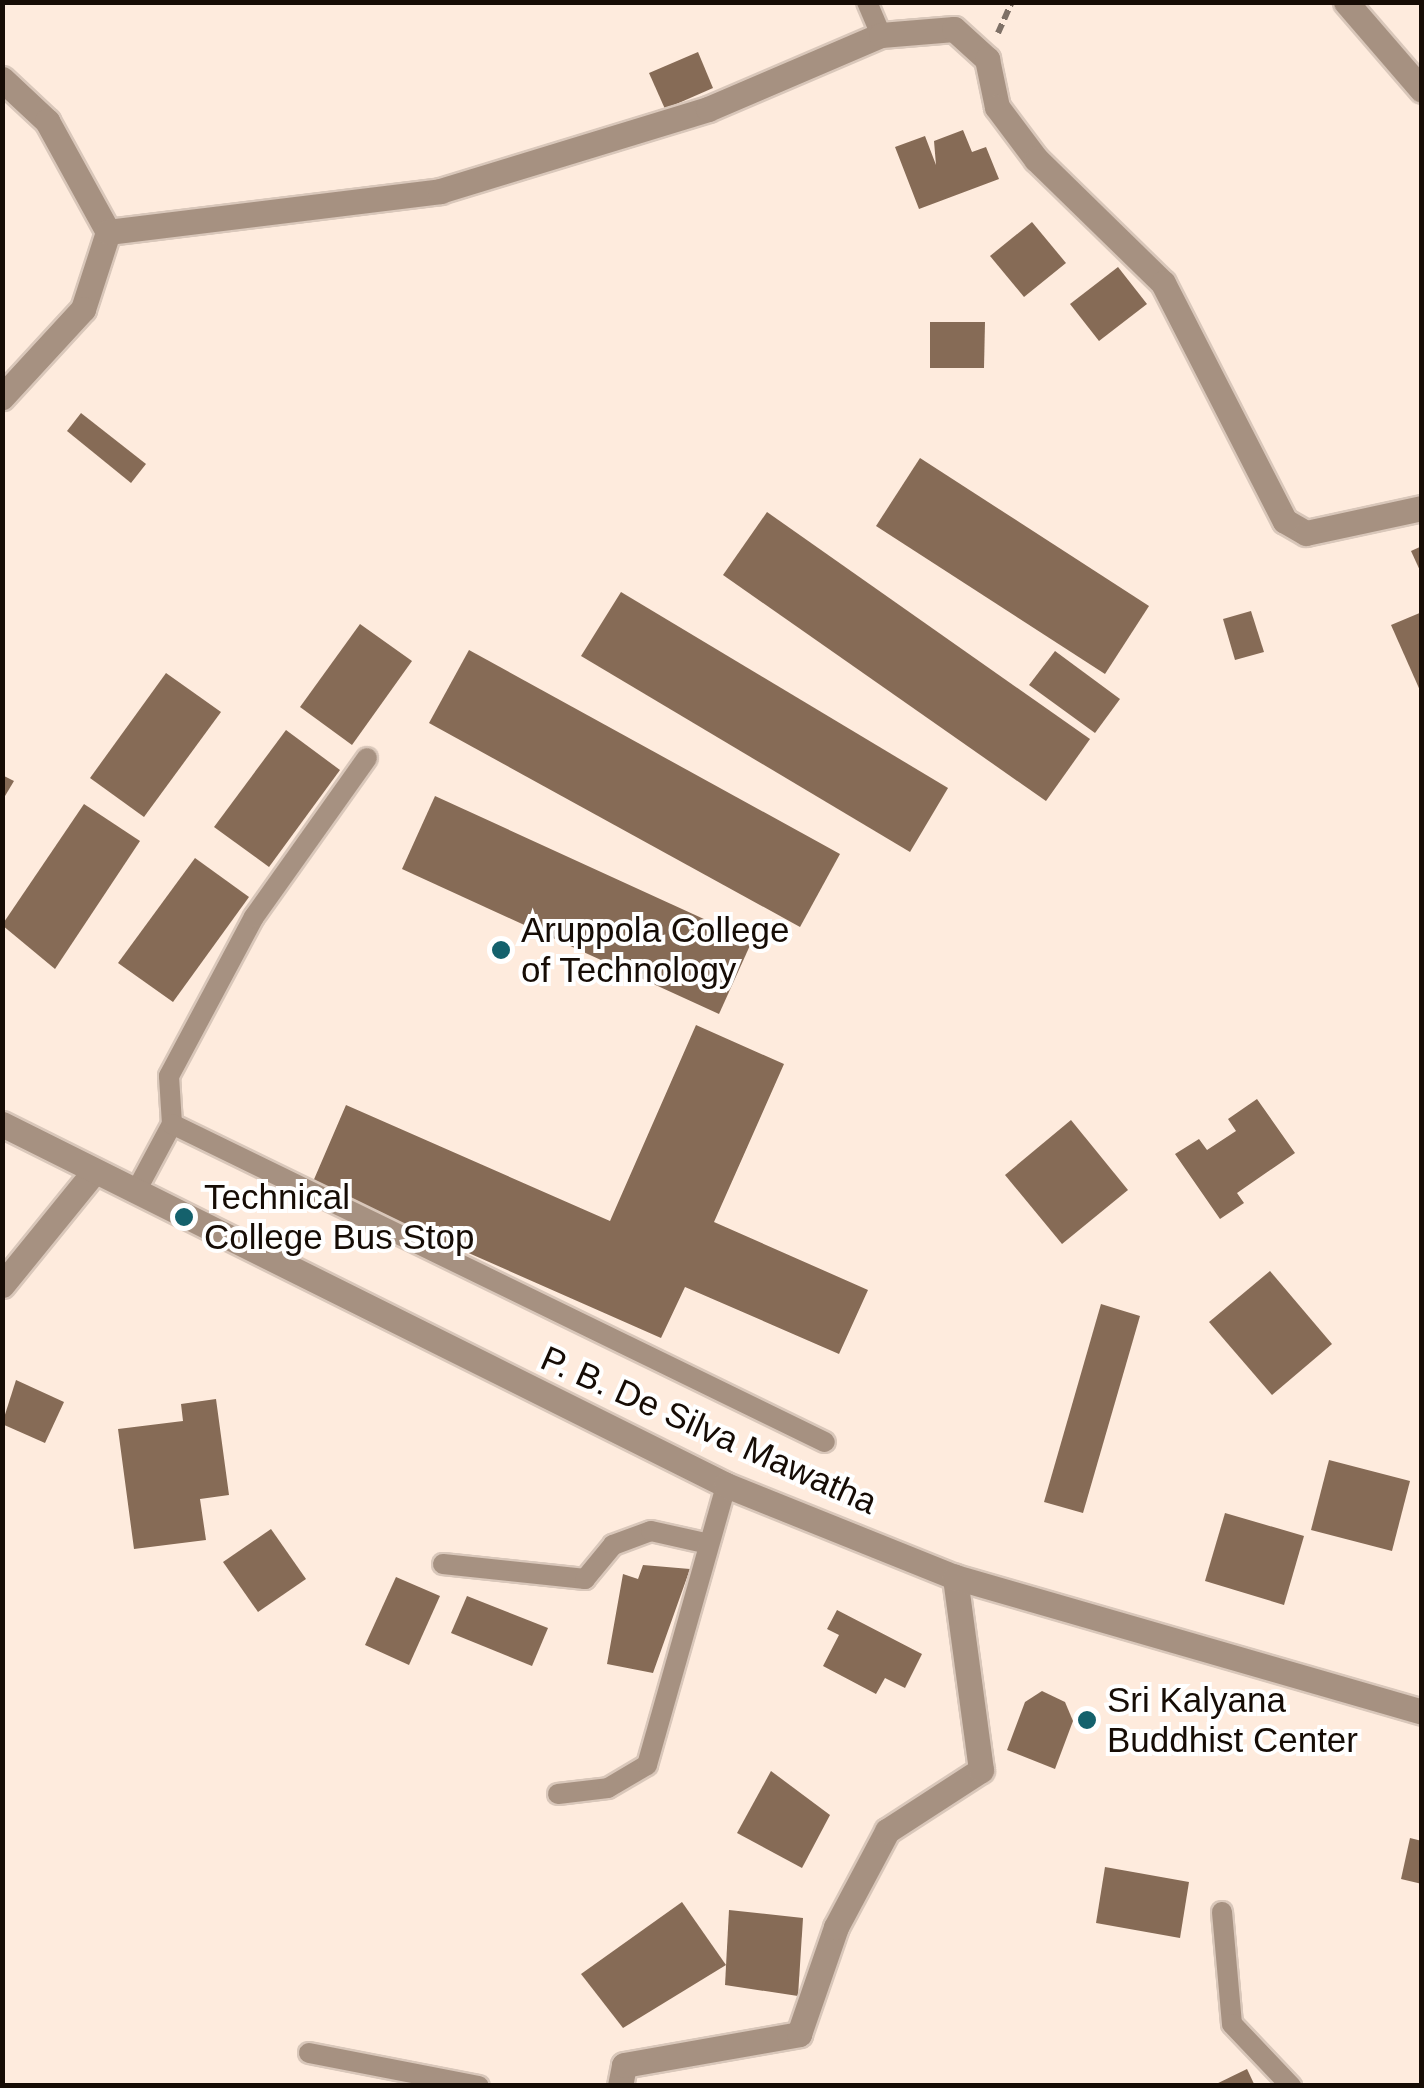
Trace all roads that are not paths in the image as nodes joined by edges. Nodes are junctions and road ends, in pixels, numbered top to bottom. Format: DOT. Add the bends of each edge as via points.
graph roads {
  1 [pos="867,2"];
  2 [pos="1346,2"];
  3 [pos="881,35"];
  4 [pos="2,79"];
  5 [pos="1422,90"];
  6 [pos="108,232"];
  7 [pos="2,398"];
  8 [pos="1422,508"];
  9 [pos="367,758"];
  10 [pos="2,1124"];
  11 [pos="172,1124"];
  12 [pos="92,1172"];
  13 [pos="135,1193"];
  14 [pos="2,1285"];
  15 [pos="825,1442"];
  16 [pos="726,1484"];
  17 [pos="710,1544"];
  18 [pos="443,1564"];
  19 [pos="955,1577"];
  20 [pos="1422,1712"];
  21 [pos="558,1794"];
  22 [pos="1222,1912"];
  23 [pos="309,2052"];
  24 [pos="480,2086"];
  25 [pos="620,2086"];
  26 [pos="1291,2086"];
  1 -- 3 [label="lane"];
  2 -- 5 [label="street"];
  3 -- 6 [label="street" via="708,109 440,191"];
  3 -- 8 [label="street" via="954,29 987,59 998,107 1036,159 1163,283 1285,521 1306,533"];
  4 -- 6 [label="street" via="47,120"];
  6 -- 7 [label="street" via="83,309"];
  9 -- 11 [label="lane" via="254,917 169,1076"];
  10 -- 12 [label="street, P. B. De Silva Mawatha"];
  11 -- 13 [label="lane"];
  11 -- 15 [label="lane"];
  12 -- 13 [label="street, P. B. De Silva Mawatha"];
  12 -- 14 [label="street"];
  13 -- 16 [label="street, P. B. De Silva Mawatha"];
  16 -- 17 [label="lane"];
  16 -- 19 [label="street, P. B. De Silva Mawatha"];
  17 -- 18 [label="lane" via="651,1530 613,1545 585,1579"];
  17 -- 21 [label="lane" via="648,1765 608,1788"];
  19 -- 20 [label="street, P. B. De Silva Mawatha"];
  19 -- 25 [label="street" via="982,1770 887,1831 836,1927 799,2034 624,2065"];
  22 -- 26 [label="lane" via="1232,2024"];
  23 -- 24 [label="lane"];
}
